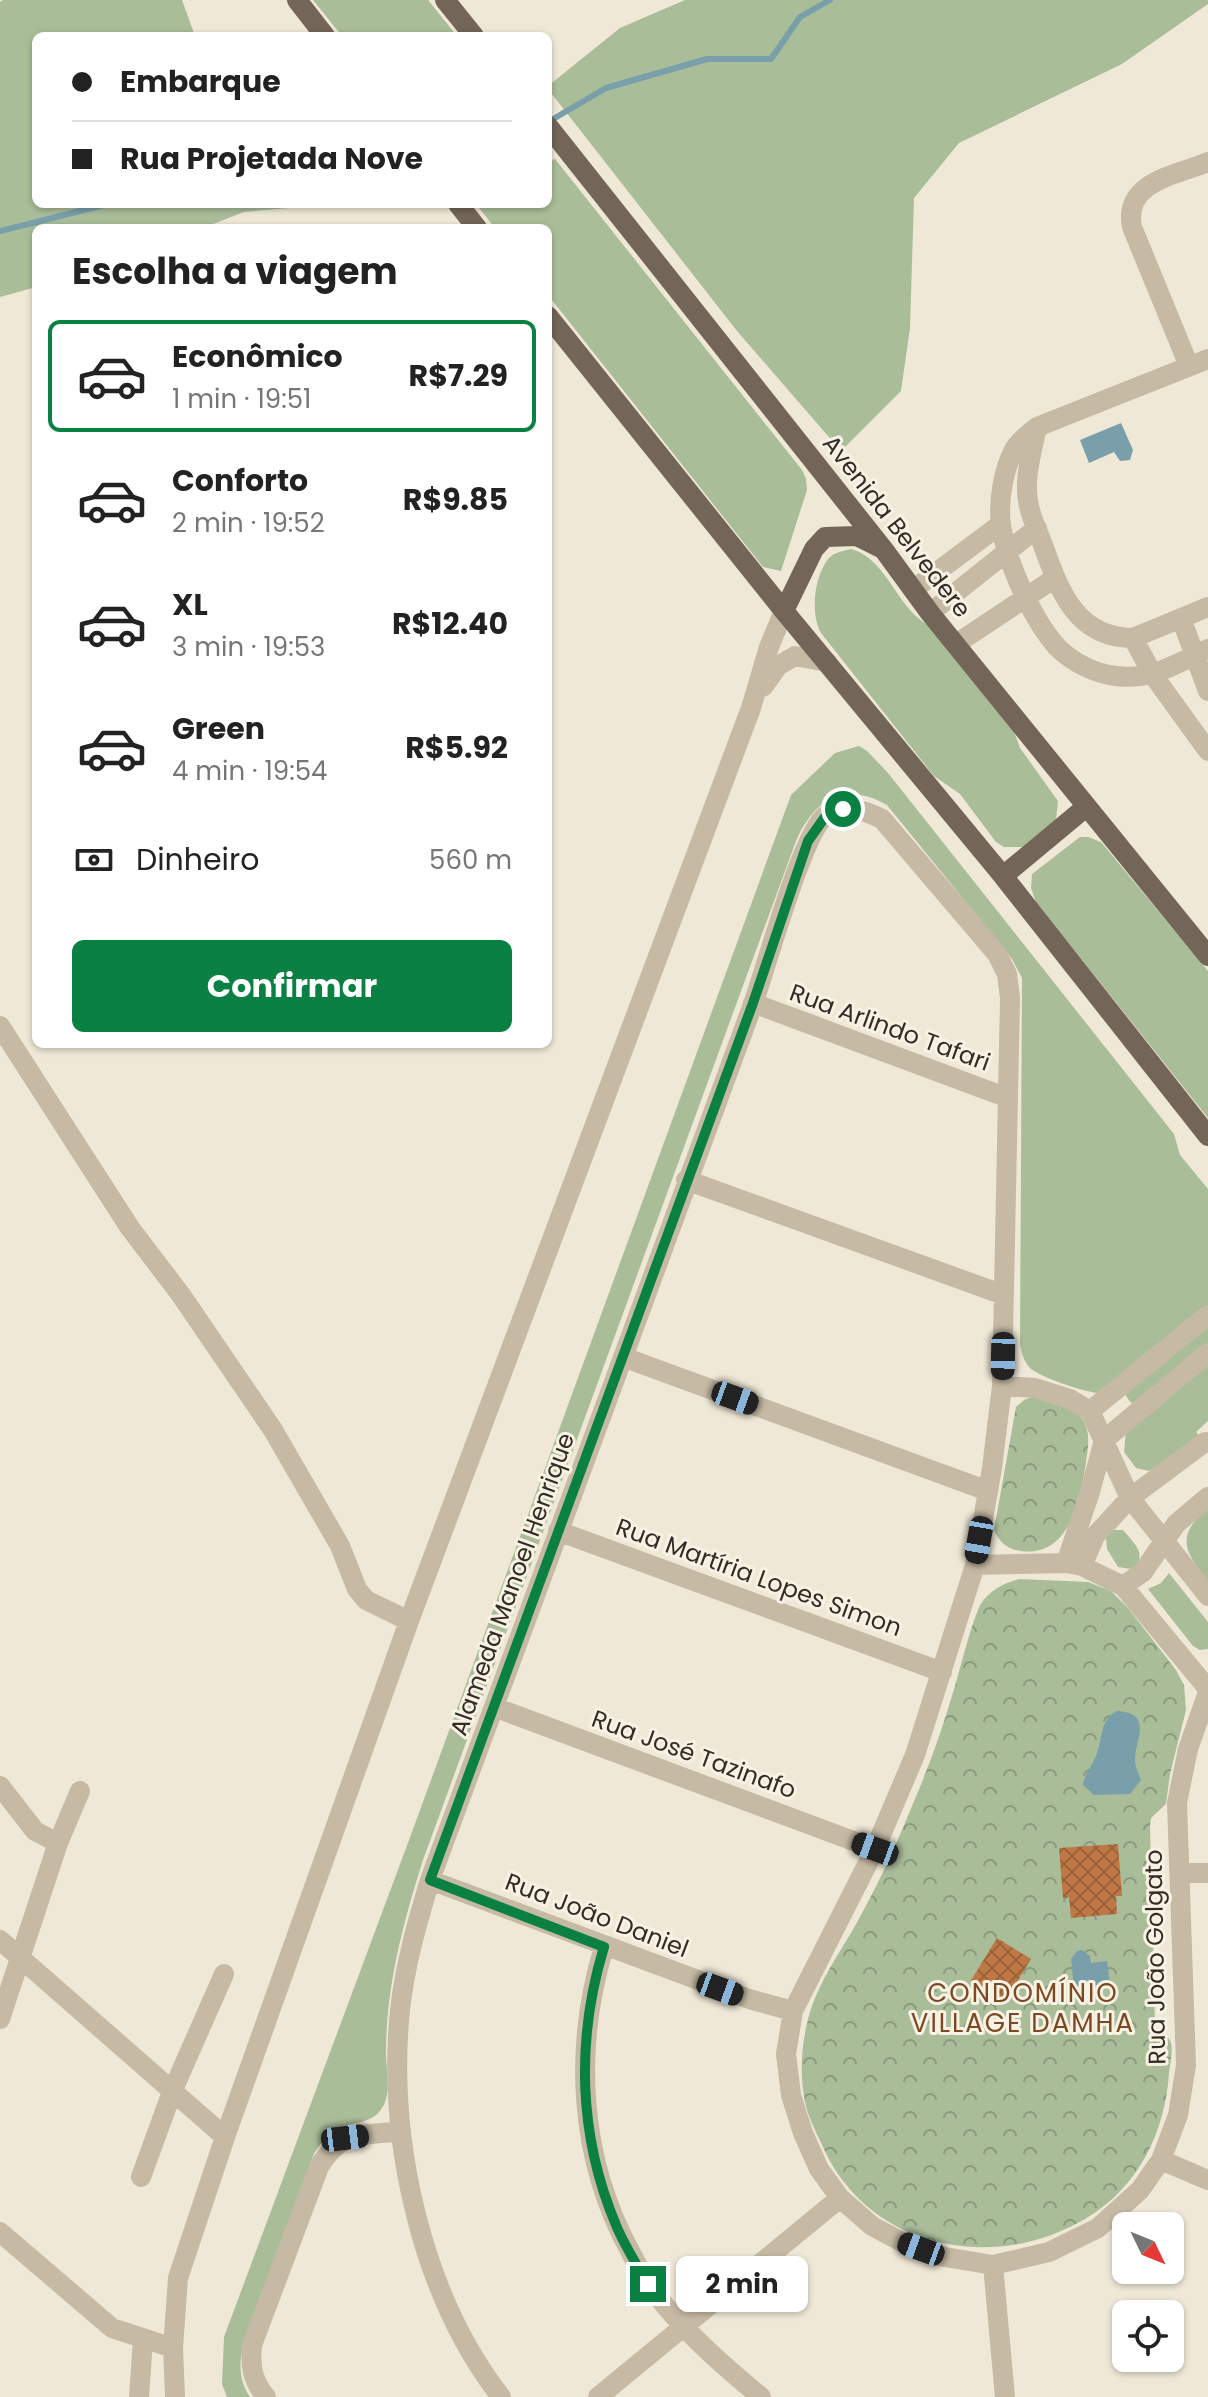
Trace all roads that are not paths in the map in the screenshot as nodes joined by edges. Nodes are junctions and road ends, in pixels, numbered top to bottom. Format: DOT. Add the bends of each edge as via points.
graph roads {
  1 [pos="297,0"];
  2 [pos="445,0"];
  3 [pos="322,32"];
  4 [pos="471,32"];
  5 [pos="552,131"];
  6 [pos="1208,162"];
  7 [pos="462,208"];
  8 [pos="474,224"];
  9 [pos="552,321"];
  10 [pos="1199,362"];
  11 [pos="1037,427"];
  12 [pos="1001,524"];
  13 [pos="1037,528"];
  14 [pos="884,550"];
  15 [pos="1007,550"];
  16 [pos="1055,578"];
  17 [pos="914,589"];
  18 [pos="1026,597"];
  19 [pos="1208,607"];
  20 [pos="784,611"];
  21 [pos="930,613"];
  22 [pos="1181,618"];
  23 [pos="1133,638"];
  24 [pos="956,644"];
  25 [pos="1202,652"];
  26 [pos="827,662"];
  27 [pos="1153,675"];
  28 [pos="1208,691"];
  29 [pos="751,708"];
  30 [pos="1208,751"];
  31 [pos="1086,807"];
  32 [pos="1003,876"];
  33 [pos="1208,956"];
  34 [pos="753,1003"];
  35 [pos="0,1026"];
  36 [pos="1008,1098"];
  37 [pos="1208,1136"];
  38 [pos="686,1180"];
  39 [pos="1004,1295"];
  40 [pos="1208,1315"];
  41 [pos="1208,1353"];
  42 [pos="623,1357"];
  43 [pos="1002,1386"];
  44 [pos="1090,1411"];
  45 [pos="1104,1440"];
  46 [pos="1205,1442"];
  47 [pos="988,1491"];
  48 [pos="1208,1497"];
  49 [pos="1130,1498"];
  50 [pos="558,1531"];
  51 [pos="1164,1543"];
  52 [pos="975,1565"];
  53 [pos="1074,1565"];
  54 [pos="1123,1586"];
  55 [pos="1208,1596"];
  56 [pos="409,1621"];
  57 [pos="942,1672"];
  58 [pos="1208,1690"];
  59 [pos="494,1707"];
  60 [pos="0,1786"];
  61 [pos="80,1791"];
  62 [pos="58,1843"];
  63 [pos="875,1849"];
  64 [pos="1180,1873"];
  65 [pos="1208,1873"];
  66 [pos="430,1880"];
  67 [pos="0,1940"];
  68 [pos="604,1947"];
  69 [pos="19,1958"];
  70 [pos="224,1974"];
  71 [pos="793,2011"];
  72 [pos="0,2019"];
  73 [pos="172,2092"];
  74 [pos="401,2131"];
  75 [pos="225,2137"];
  76 [pos="1161,2160"];
  77 [pos="141,2177"];
  78 [pos="1208,2180"];
  79 [pos="840,2198"];
  80 [pos="0,2232"];
  81 [pos="993,2265"];
  82 [pos="684,2326"];
  83 [pos="143,2339"];
  84 [pos="173,2348"];
  85 [pos="261,2391"];
  86 [pos="139,2397"];
  87 [pos="175,2397"];
  88 [pos="501,2397"];
  89 [pos="598,2397"];
  90 [pos="761,2397"];
  91 [pos="1005,2397"];
  1 -- 3 [label="main road"];
  2 -- 4 [label="main road"];
  5 -- 14 [label="main road, Avenida Belvedere"];
  6 -- 10 [label="street" via="1144,187 1129,212"];
  7 -- 8 [label="main road"];
  9 -- 20 [label="main road"];
  10 -- 11 [label="street"];
  11 -- 12 [label="street" via="1016,446 1004,476"];
  11 -- 13 [label="street" via="1028,502"];
  12 -- 15 [label="street"];
  12 -- 17 [label="street"];
  13 -- 15 [label="street"];
  13 -- 16 [label="street"];
  14 -- 17 [label="main road, Avenida Belvedere"];
  14 -- 20 [label="main road" via="857,536 825,537"];
  15 -- 18 [label="street"];
  15 -- 21 [label="street"];
  16 -- 18 [label="street"];
  16 -- 23 [label="street" via="1069,606 1090,627"];
  17 -- 21 [label="main road, Avenida Belvedere"];
  18 -- 24 [label="street"];
  18 -- 27 [label="street" via="1058,647 1091,670 1115,676"];
  19 -- 22 [label="street"];
  20 -- 26 [label="main road"];
  20 -- 29 [label="street"];
  21 -- 24 [label="main road, Avenida Belvedere"];
  22 -- 23 [label="street"];
  22 -- 25 [label="street"];
  23 -- 27 [label="street"];
  24 -- 31 [label="main road, Avenida Belvedere"];
  25 -- 27 [label="street"];
  25 -- 28 [label="street"];
  26 -- 29 [label="street" via="795,656 786,661"];
  26 -- 32 [label="main road"];
  27 -- 30 [label="street"];
  29 -- 56 [label="street"];
  31 -- 32 [label="main road"];
  31 -- 33 [label="main road, Avenida Belvedere"];
  32 -- 37 [label="main road"];
  34 -- 36 [label="street, Rua Arlindo Tafari"];
  34 -- 36 [label="street, Alameda Manoel Henrique" via="808,841 825,817 843,809 863,809 882,819 997,954 1010,998"];
  34 -- 38 [label="street, Alameda Manoel Henrique"];
  35 -- 56 [label="street" via="130,1228 273,1430 340,1546 357,1589 366,1600"];
  36 -- 39 [label="street"];
  38 -- 39 [label="street"];
  38 -- 42 [label="street, Alameda Manoel Henrique"];
  39 -- 43 [label="street"];
  40 -- 44 [label="street"];
  41 -- 45 [label="street"];
  42 -- 47 [label="street"];
  42 -- 50 [label="street, Alameda Manoel Henrique"];
  43 -- 44 [label="street" via="1035,1388"];
  43 -- 47 [label="street"];
  44 -- 45 [label="street"];
  45 -- 49 [label="street"];
  45 -- 53 [label="street"];
  46 -- 49 [label="street"];
  47 -- 52 [label="street"];
  48 -- 51 [label="street" via="1176,1524"];
  49 -- 51 [label="street"];
  49 -- 53 [label="street"];
  50 -- 57 [label="street, Rua Martíria Lopes Simon"];
  50 -- 59 [label="street, Alameda Manoel Henrique"];
  51 -- 54 [label="street" via="1143,1572"];
  51 -- 55 [label="street"];
  52 -- 53 [label="street"];
  52 -- 57 [label="street"];
  53 -- 54 [label="street"];
  54 -- 58 [label="street"];
  56 -- 75 [label="street"];
  57 -- 63 [label="street" via="915,1755"];
  58 -- 64 [label="street, Rua João Golgato" via="1177,1803"];
  59 -- 63 [label="street, Rua José Tazinafo"];
  59 -- 66 [label="street, Alameda Manoel Henrique"];
  60 -- 62 [label="street" via="35,1831"];
  61 -- 62 [label="street"];
  62 -- 69 [label="street"];
  63 -- 71 [label="street"];
  64 -- 65 [label="street"];
  64 -- 76 [label="street, Rua João Golgato" via="1186,2065 1178,2115"];
  66 -- 68 [label="street, Rua João Daniel"];
  66 -- 74 [label="street, Alameda Manoel Henrique" via="411,1944 400,2010"];
  67 -- 69 [label="street"];
  68 -- 71 [label="street, Rua João Daniel"];
  68 -- 82 [label="street" via="585,2036 584,2095 593,2156 616,2226 648,2284"];
  69 -- 72 [label="street"];
  69 -- 73 [label="street"];
  70 -- 73 [label="street"];
  71 -- 79 [label="street" via="786,2054 791,2095 819,2169"];
  73 -- 75 [label="street"];
  73 -- 77 [label="street"];
  74 -- 85 [label="street" via="345,2138 330,2148 319,2167 252,2345 250,2367"];
  74 -- 88 [label="street, Alameda Manoel Henrique" via="411,2194 431,2264 460,2331"];
  75 -- 84 [label="street" via="178,2278"];
  76 -- 78 [label="street"];
  76 -- 81 [label="street, Rua João Golgato" via="1140,2190 1098,2228 1049,2252"];
  79 -- 81 [label="street" via="872,2226 902,2242 939,2256"];
  79 -- 82 [label="street"];
  80 -- 83 [label="street" via="112,2328"];
  81 -- 91 [label="street"];
  82 -- 89 [label="street"];
  82 -- 90 [label="street"];
  83 -- 84 [label="street"];
  83 -- 86 [label="street"];
  84 -- 87 [label="street"];
}
